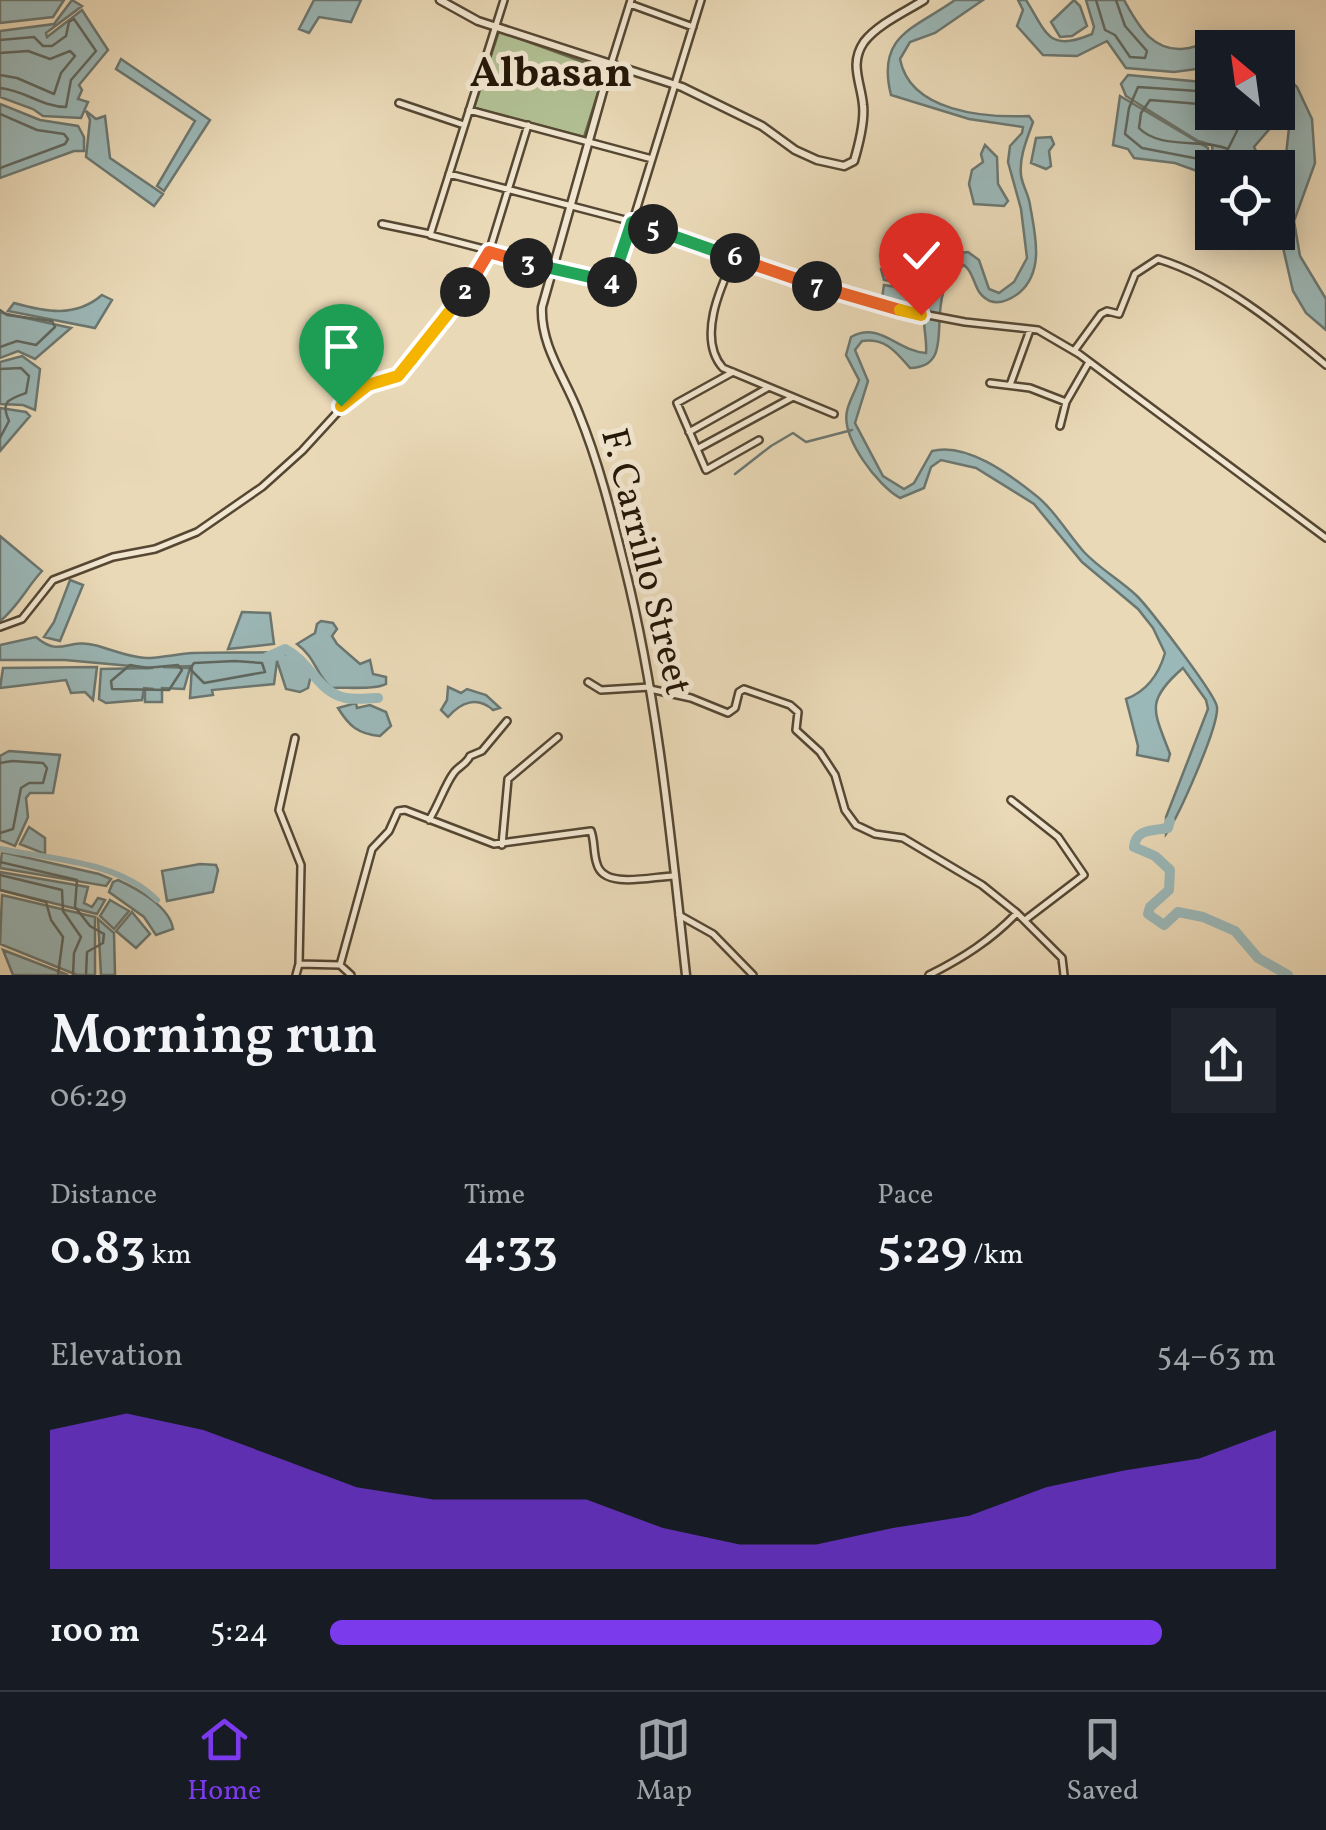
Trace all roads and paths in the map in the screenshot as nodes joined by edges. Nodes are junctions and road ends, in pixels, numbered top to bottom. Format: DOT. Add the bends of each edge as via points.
graph roads {
  1 [pos="440,0"];
  2 [pos="504,0"];
  3 [pos="700,0"];
  4 [pos="924,0"];
  5 [pos="630,2"];
  6 [pos="496,26"];
  7 [pos="693,27"];
  8 [pos="610,66"];
  9 [pos="674,85"];
  10 [pos="399,103"];
  11 [pos="469,110"];
  12 [pos="464,125"];
  13 [pos="528,125"];
  14 [pos="588,142"];
  15 [pos="652,159"];
  16 [pos="449,174"];
  17 [pos="508,189"];
  18 [pos="572,206"];
  19 [pos="632,222"];
  20 [pos="382,224"];
  21 [pos="430,234"];
  22 [pos="489,252"];
  23 [pos="734,258"];
  24 [pos="552,270"];
  25 [pos="1030,330"];
  26 [pos="1074,351"];
  27 [pos="1090,362"];
  28 [pos="1326,366"];
  29 [pos="733,372"];
  30 [pos="990,384"];
  31 [pos="1010,385"];
  32 [pos="768,388"];
  33 [pos="793,397"];
  34 [pos="1066,402"];
  35 [pos="834,414"];
  36 [pos="1060,426"];
  37 [pos="689,432"];
  38 [pos="759,440"];
  39 [pos="697,450"];
  40 [pos="1325,536"];
  41 [pos="0,627"];
  42 [pos="588,682"];
  43 [pos="650,688"];
  44 [pos="507,720"];
  45 [pos="558,737"];
  46 [pos="295,738"];
  47 [pos="1011,800"];
  48 [pos="429,820"];
  49 [pos="502,844"];
  50 [pos="674,876"];
  51 [pos="1018,913"];
  52 [pos="680,915"];
  53 [pos="1025,920"];
  54 [pos="299,964"];
  55 [pos="340,965"];
  56 [pos="296,975"];
  57 [pos="351,975"];
  58 [pos="686,975"];
  59 [pos="753,975"];
  60 [pos="929,975"];
  61 [pos="1064,975"];
  1 -- 6 [label="street"];
  2 -- 6 [label="street"];
  3 -- 7 [label="street"];
  4 -- 9 [label="street" via="863,44 856,65 862,124 854,160 844,166 806,155 762,126"];
  5 -- 7 [label="street"];
  5 -- 8 [label="street, F. Carrillo Street"];
  6 -- 8 [label="street"];
  6 -- 11 [label="street"];
  7 -- 9 [label="street"];
  8 -- 9 [label="street"];
  8 -- 14 [label="street, F. Carrillo Street"];
  9 -- 15 [label="street"];
  10 -- 12 [label="street"];
  11 -- 12 [label="street"];
  11 -- 13 [label="street"];
  12 -- 16 [label="street"];
  13 -- 14 [label="street"];
  13 -- 17 [label="street"];
  14 -- 15 [label="street"];
  14 -- 18 [label="street, F. Carrillo Street"];
  15 -- 19 [label="street"];
  16 -- 17 [label="street"];
  16 -- 21 [label="street"];
  17 -- 18 [label="street"];
  17 -- 22 [label="street"];
  18 -- 19 [label="street"];
  18 -- 24 [label="street, F. Carrillo Street"];
  19 -- 23 [label="street"];
  19 -- 24 [label="street" via="613,282"];
  20 -- 21 [label="street"];
  21 -- 22 [label="street"];
  22 -- 24 [label="street"];
  22 -- 41 [label="street" via="474,282 398,376 357,392 262,487 186,538 53,580 22,619"];
  23 -- 25 [label="street" via="886,308"];
  23 -- 29 [label="street" via="711,335 717,362"];
  24 -- 43 [label="street, F. Carrillo Street" via="543,330 610,510"];
  25 -- 26 [label="street"];
  25 -- 31 [label="street"];
  26 -- 27 [label="street"];
  26 -- 28 [label="street" via="1101,314 1119,314 1135,274 1158,259 1278,325"];
  27 -- 34 [label="street"];
  27 -- 40 [label="street"];
  29 -- 32 [label="street"];
  29 -- 37 [label="street" via="678,404"];
  30 -- 31 [label="street"];
  31 -- 34 [label="street"];
  32 -- 33 [label="street"];
  32 -- 37 [label="street"];
  33 -- 35 [label="street"];
  33 -- 39 [label="street"];
  34 -- 36 [label="street"];
  37 -- 39 [label="street"];
  38 -- 39 [label="street" via="706,470"];
  42 -- 43 [label="street" via="601,690"];
  43 -- 50 [label="street, F. Carrillo Street"];
  43 -- 51 [label="street" via="728,713 744,689 790,705 798,712 796,730 835,775 844,810 856,825 919,846"];
  44 -- 48 [label="street" via="453,772"];
  45 -- 49 [label="street" via="508,779"];
  46 -- 54 [label="street" via="279,810 301,864"];
  47 -- 53 [label="street" via="1058,837 1084,875"];
  48 -- 49 [label="street"];
  48 -- 55 [label="street" via="398,811 372,849"];
  49 -- 50 [label="street" via="591,831 604,876"];
  50 -- 52 [label="street, F. Carrillo Street"];
  51 -- 53 [label="street"];
  51 -- 60 [label="street" via="963,958"];
  52 -- 58 [label="street, F. Carrillo Street"];
  52 -- 59 [label="street" via="714,934"];
  53 -- 61 [label="street" via="1062,958"];
  54 -- 55 [label="street"];
  54 -- 56 [label="street"];
  55 -- 57 [label="street"];
}
